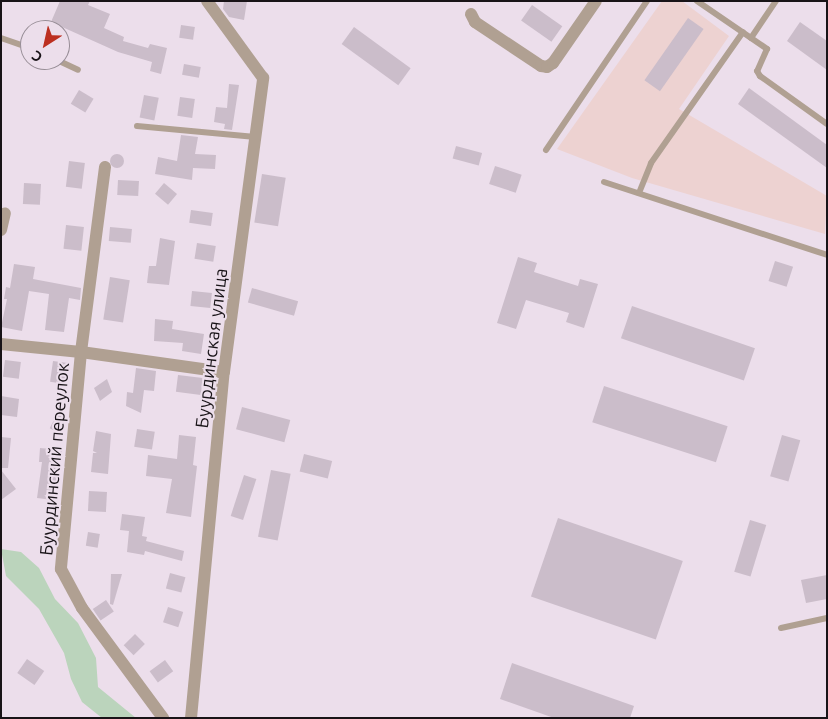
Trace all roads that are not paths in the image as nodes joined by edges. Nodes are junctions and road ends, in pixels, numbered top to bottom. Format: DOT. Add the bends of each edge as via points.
graph roads {
  1 [pos="207,1"];
  2 [pos="596,1"];
  3 [pos="647,1"];
  4 [pos="697,1"];
  5 [pos="776,1"];
  6 [pos="470,14"];
  7 [pos="743,32"];
  8 [pos="1,38"];
  9 [pos="751,38"];
  10 [pos="20,45"];
  11 [pos="70,66"];
  12 [pos="78,70"];
  13 [pos="827,124"];
  14 [pos="137,126"];
  15 [pos="256,138"];
  16 [pos="546,150"];
  17 [pos="105,167"];
  18 [pos="604,182"];
  19 [pos="639,194"];
  20 [pos="5,213"];
  21 [pos="1,230"];
  22 [pos="827,255"];
  23 [pos="1,344"];
  24 [pos="81,352"];
  25 [pos="224,372"];
  26 [pos="827,618"];
  27 [pos="781,628"];
  28 [pos="163,718"];
  29 [pos="191,718"];
  1 -- 15 [label="street, Буурдинская улица" via="263,78"];
  2 -- 6 [label="street" via="553,63 547,66 541,66 475,22"];
  3 -- 16 [label="lane"];
  4 -- 7 [label="lane"];
  5 -- 9 [label="lane"];
  7 -- 9 [label="lane"];
  7 -- 19 [label="lane" via="652,163"];
  8 -- 10 [label="lane"];
  9 -- 13 [label="lane" via="766,49 757,71 760,76"];
  11 -- 12 [label="lane"];
  14 -- 15 [label="lane"];
  15 -- 25 [label="street, Буурдинская улица"];
  17 -- 24 [label="street, Буурдинский переулок"];
  18 -- 19 [label="lane"];
  19 -- 22 [label="lane"];
  20 -- 21 [label="street"];
  23 -- 24 [label="street, Буурдинский переулок"];
  24 -- 25 [label="street, Буурдинский переулок"];
  24 -- 28 [label="street, Буурдинский переулок" via="61,569 82,608"];
  25 -- 29 [label="street, Буурдинская улица"];
  26 -- 27 [label="lane"];
}
